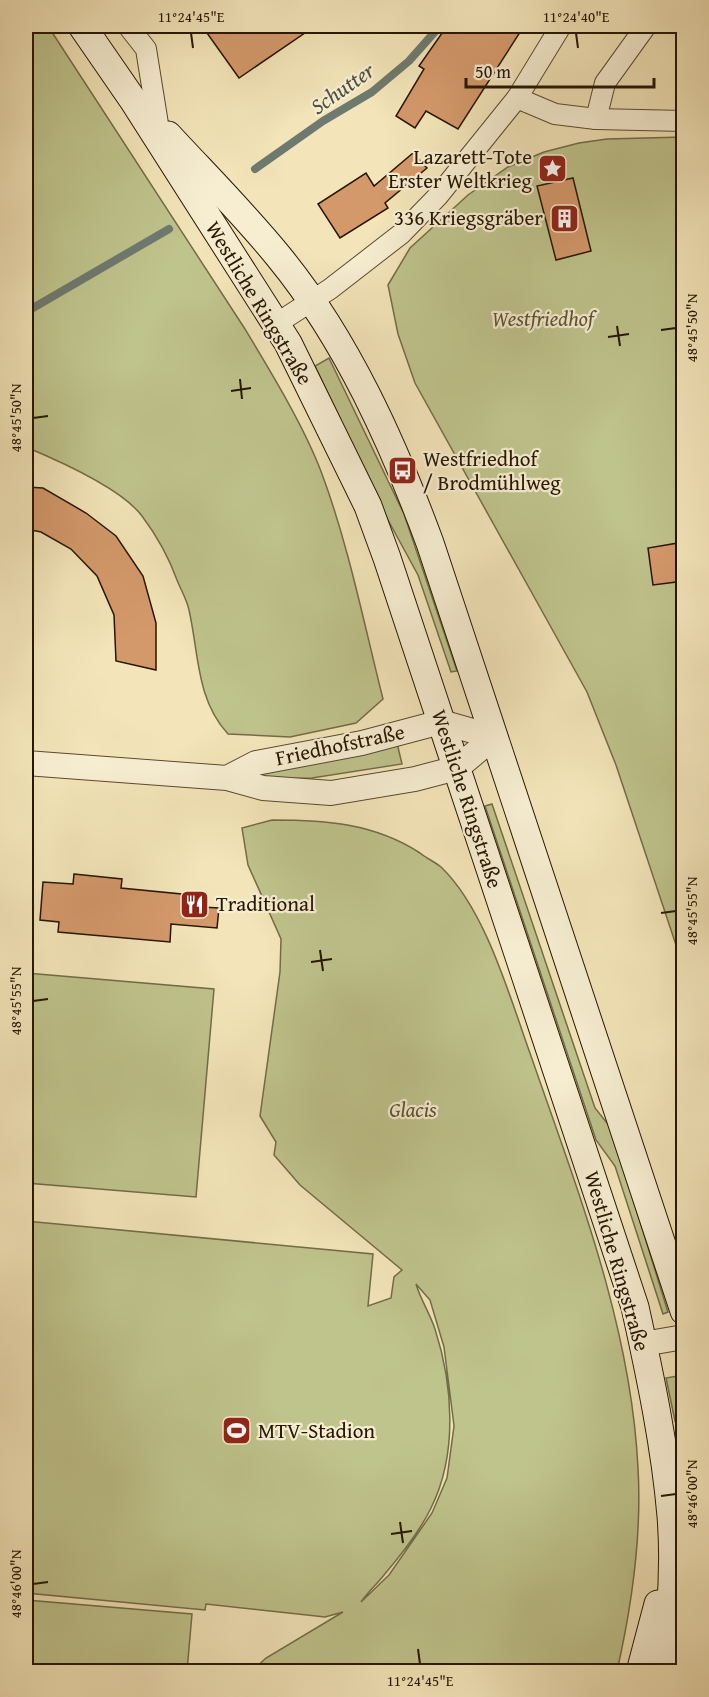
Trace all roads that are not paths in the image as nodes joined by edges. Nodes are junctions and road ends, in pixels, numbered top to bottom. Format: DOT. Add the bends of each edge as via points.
graph roads {
  1 [pos="82,26"];
  2 [pos="128,26"];
  3 [pos="561,26"];
  4 [pos="646,26"];
  5 [pos="517,98"];
  6 [pos="133,100"];
  7 [pos="596,119"];
  8 [pos="684,121"];
  9 [pos="159,124"];
  10 [pos="311,302"];
  11 [pos="276,324"];
  12 [pos="441,722"];
  13 [pos="494,738"];
  14 [pos="26,764"];
  15 [pos="457,768"];
  16 [pos="226,778"];
  17 [pos="684,1311"];
  18 [pos="684,1337"];
  19 [pos="643,1344"];
  20 [pos="672,1547"];
  21 [pos="640,1671"];
  22 [pos="663,1671"];
  1 -- 6 [label="main road, Westliche Ringstraße"];
  2 -- 9 [label="street" via="146,49"];
  3 -- 5 [label="street"];
  4 -- 7 [label="street" via="605,83"];
  5 -- 7 [label="street" via="555,114"];
  5 -- 10 [label="street" via="438,196 401,234"];
  6 -- 9 [label="main road, Westliche Ringstraße"];
  6 -- 11 [label="main road, Westliche Ringstraße"];
  7 -- 8 [label="street"];
  9 -- 10 [label="main road, Westliche Ringstraße" via="279,257"];
  10 -- 11 [label="street"];
  10 -- 13 [label="main road, Westliche Ringstraße" via="352,366 402,471 430,543"];
  11 -- 12 [label="main road, Westliche Ringstraße" via="368,506"];
  12 -- 13 [label="street"];
  12 -- 15 [label="main road, Westliche Ringstraße"];
  12 -- 16 [label="street, Friedhofstraße" via="256,764"];
  13 -- 15 [label="street, Friedhofstraße"];
  13 -- 17 [label="main road, Westliche Ringstraße"];
  14 -- 16 [label="street, Friedhofstraße"];
  15 -- 16 [label="street, Friedhofstraße" via="407,781 331,793 263,788"];
  15 -- 19 [label="main road, Westliche Ringstraße" via="621,1260"];
  18 -- 19 [label="street"];
  19 -- 20 [label="main road, Westliche Ringstraße" via="665,1471"];
  20 -- 21 [label="main road, Westliche Ringstraße"];
  20 -- 22 [label="main road, Westliche Ringstraße" via="669,1633"];
}
